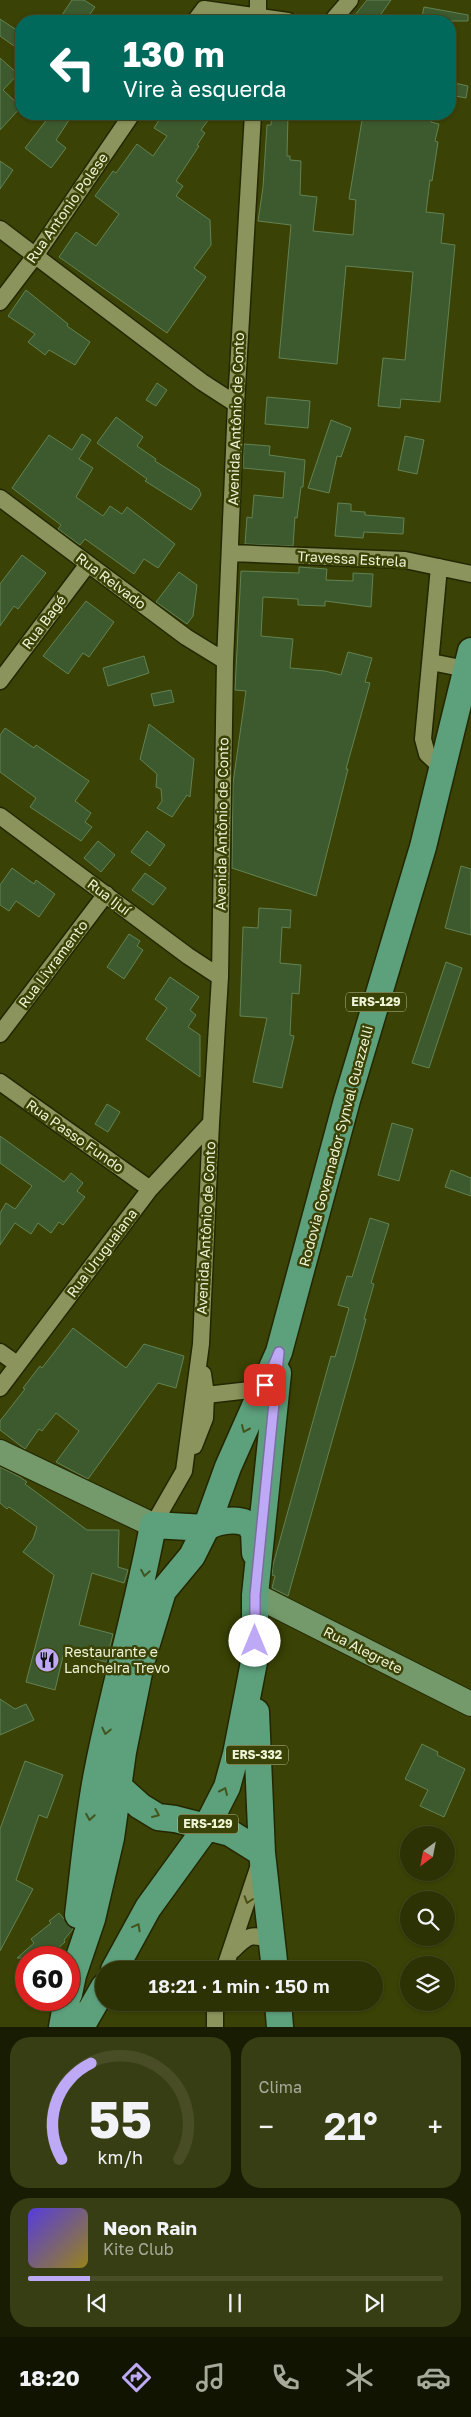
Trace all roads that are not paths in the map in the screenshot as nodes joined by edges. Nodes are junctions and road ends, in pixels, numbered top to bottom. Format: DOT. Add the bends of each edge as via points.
graph roads {
  1 [pos="258,0"];
  2 [pos="350,0"];
  3 [pos="200,15"];
  4 [pos="233,15"];
  5 [pos="258,15"];
  6 [pos="337,15"];
  7 [pos="128,120"];
  8 [pos="252,120"];
  9 [pos="0,229"];
  10 [pos="35,256"];
  11 [pos="0,302"];
  12 [pos="236,404"];
  13 [pos="0,498"];
  14 [pos="231,553"];
  15 [pos="88,564"];
  16 [pos="439,567"];
  17 [pos="471,574"];
  18 [pos="469,660"];
  19 [pos="225,661"];
  20 [pos="431,662"];
  21 [pos="0,681"];
  22 [pos="441,767"];
  23 [pos="0,816"];
  24 [pos="106,894"];
  25 [pos="220,977"];
  26 [pos="0,1034"];
  27 [pos="0,1082"];
  28 [pos="211,1123"];
  29 [pos="150,1189"];
  30 [pos="201,1344"];
  31 [pos="0,1352"];
  32 [pos="279,1352"];
  33 [pos="18,1364"];
  34 [pos="0,1388"];
  35 [pos="206,1395"];
  36 [pos="0,1452"];
  37 [pos="184,1471"];
  38 [pos="153,1525"];
  39 [pos="206,1528"];
  40 [pos="255,1595"];
  41 [pos="255,1657"];
  42 [pos="471,1704"];
  43 [pos="98,1769"];
  44 [pos="118,1785"];
  45 [pos="206,1828"];
  46 [pos="262,1853"];
  47 [pos="273,1940"];
  48 [pos="75,1946"];
  49 [pos="231,1951"];
  50 [pos="80,1958"];
  51 [pos="119,1961"];
  52 [pos="227,1961"];
  53 [pos="274,1961"];
  54 [pos="95,2003"];
  55 [pos="65,2011"];
  56 [pos="215,2011"];
  57 [pos="279,2011"];
  58 [pos="62,2027"];
  59 [pos="81,2027"];
  60 [pos="215,2027"];
  61 [pos="280,2027"];
  1 -- 5 [label="street"];
  2 -- 6 [label="street"];
  3 -- 4 [label="street" via="204,9"];
  7 -- 10 [label="street, Rua Antonio Polese"];
  8 -- 12 [label="street, Avenida Antônio de Conto"];
  9 -- 10 [label="street"];
  10 -- 11 [label="street, Rua Antonio Polese"];
  10 -- 12 [label="street"];
  12 -- 14 [label="street, Avenida Antônio de Conto"];
  13 -- 15 [label="street, Rua Relvado"];
  14 -- 16 [label="street, Travessa Estrela" via="405,560"];
  14 -- 19 [label="street, Avenida Antônio de Conto"];
  15 -- 19 [label="street, Rua Relvado" via="186,637"];
  15 -- 21 [label="street, Rua Bagé"];
  16 -- 17 [label="street, Travessa Estrela"];
  16 -- 20 [label="street"];
  18 -- 20 [label="street"];
  18 -- 22 [label="main road, Rodovia Governador Synval Guazzelli / ERS-129"];
  19 -- 25 [label="street, Avenida Antônio de Conto"];
  20 -- 22 [label="street" via="424,748"];
  22 -- 32 [label="main road, Rodovia Governador Synval Guazzelli / ERS-129" via="423,847 347,1100"];
  23 -- 24 [label="street, Rua Ijuí"];
  24 -- 25 [label="street, Rua Ijuí"];
  24 -- 26 [label="street, Rua Livramento"];
  25 -- 28 [label="street, Avenida Antônio de Conto"];
  27 -- 29 [label="street, Rua Passo Fundo"];
  28 -- 29 [label="street, Rua Uruguaiana"];
  28 -- 30 [label="street, Avenida Antônio de Conto"];
  29 -- 33 [label="street, Rua Uruguaiana"];
  30 -- 35 [label="street"];
  30 -- 37 [label="street, Avenida Antônio de Conto"];
  31 -- 33 [label="street"];
  32 -- 35 [label="street" via="250,1390"];
  32 -- 39 [label="main road, Rodovia Governador Synval Guazzelli / ERS-129, one-way" via="228,1467"];
  32 -- 40 [label="main road, Rodovia Governador Synval Guazzelli / ERS-129"];
  33 -- 34 [label="street, Rua Uruguaiana"];
  35 -- 37 [label="street" via="205,1418"];
  36 -- 38 [label="street"];
  37 -- 38 [label="street, Avenida Antônio de Conto"];
  38 -- 39 [label="main road"];
  38 -- 43 [label="main road, one-way" via="143,1583 122,1657"];
  39 -- 40 [label="main road" via="236,1520 247,1523 254,1532"];
  39 -- 44 [label="main road, Rodovia Governador Synval Guazzelli / ERS-129" via="192,1556 163,1591 157,1608 141,1662"];
  40 -- 41 [label="main road, Rodovia Governador Synval Guazzelli / ERS-129"];
  40 -- 42 [label="street, Rua Alegrete"];
  45 -- 41 [label="main road, Rodovia Governador Synval Guazzelli / ERS-129, one-way" via="227,1787"];
  41 -- 46 [label="main road, ERS-332"];
  43 -- 44 [label="main road"];
  43 -- 48 [label="main road, one-way" via="86,1838"];
  44 -- 45 [label="main road, one-way" via="140,1806 158,1817"];
  44 -- 50 [label="main road, Rodovia Governador Synval Guazzelli / ERS-129" via="111,1838"];
  45 -- 46 [label="main road" via="230,1833"];
  51 -- 45 [label="main road, Rodovia Governador Synval Guazzelli / ERS-129, one-way" via="148,1908"];
  46 -- 47 [label="main road, ERS-332"];
  46 -- 49 [label="street, one-way"];
  47 -- 49 [label="street" via="246,1937"];
  47 -- 53 [label="main road, ERS-332"];
  49 -- 52 [label="street"];
  54 -- 59 [label="main road"];
  55 -- 58 [label="main road, Rodovia Governador Synval Guazzelli / ERS-129"];
  56 -- 60 [label="street"];
  57 -- 61 [label="main road"];
}
